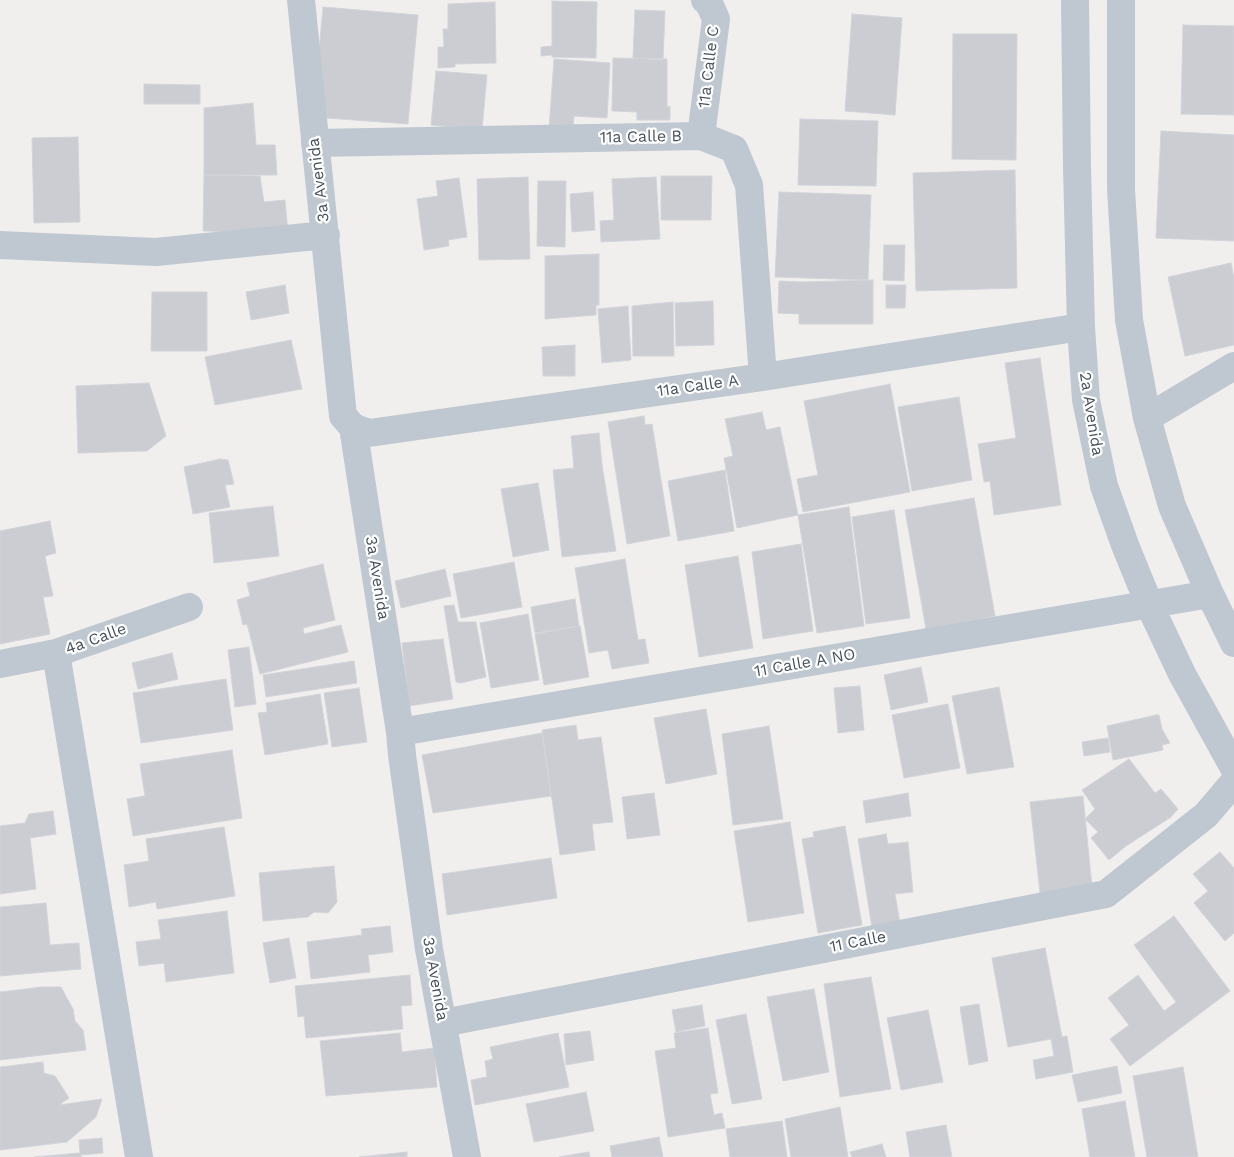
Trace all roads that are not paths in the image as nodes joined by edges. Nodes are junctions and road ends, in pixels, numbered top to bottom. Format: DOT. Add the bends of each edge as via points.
graph roads {
  1 [pos="301,0"];
  2 [pos="705,0"];
  3 [pos="1075,0"];
  4 [pos="1121,0"];
  5 [pos="701,136"];
  6 [pos="315,143"];
  7 [pos="326,235"];
  8 [pos="0,245"];
  9 [pos="1082,327"];
  10 [pos="1234,366"];
  11 [pos="763,377"];
  12 [pos="1147,418"];
  13 [pos="353,428"];
  14 [pos="1210,594"];
  15 [pos="1149,604"];
  16 [pos="189,607"];
  17 [pos="1234,643"];
  18 [pos="56,654"];
  19 [pos="0,664"];
  20 [pos="400,732"];
  21 [pos="1234,768"];
  22 [pos="1234,782"];
  23 [pos="443,1023"];
  24 [pos="139,1157"];
  25 [pos="467,1157"];
  1 -- 6 [label="street, 3a Avenida"];
  2 -- 5 [label="street, 11a Calle C" via="716,19"];
  3 -- 9 [label="street, 2a Avenida"];
  4 -- 12 [label="street" via="1121,189 1129,320"];
  5 -- 6 [label="street, 11a Calle B"];
  5 -- 11 [label="street, 11a Calle B" via="734,149 749,184"];
  6 -- 7 [label="street, 3a Avenida"];
  7 -- 8 [label="street" via="156,252"];
  7 -- 13 [label="street, 3a Avenida" via="343,416"];
  9 -- 11 [label="street, 11a Calle A"];
  9 -- 15 [label="street, 2a Avenida" via="1086,400 1104,486"];
  10 -- 12 [label="street"];
  11 -- 13 [label="street, 11a Calle A" via="369,433"];
  12 -- 14 [label="street" via="1172,506"];
  13 -- 20 [label="street, 3a Avenida"];
  14 -- 15 [label="street, 11 Calle A NO"];
  14 -- 17 [label="street"];
  15 -- 20 [label="street, 11 Calle A NO"];
  15 -- 21 [label="street, 2a Avenida" via="1182,674"];
  16 -- 18 [label="street, 4a Calle"];
  18 -- 19 [label="street, 4a Calle"];
  18 -- 24 [label="street"];
  20 -- 23 [label="street, 3a Avenida" via="429,949"];
  22 -- 23 [label="street, 11 Calle" via="1206,815 1106,894"];
  23 -- 25 [label="street, 3a Avenida"];
}
